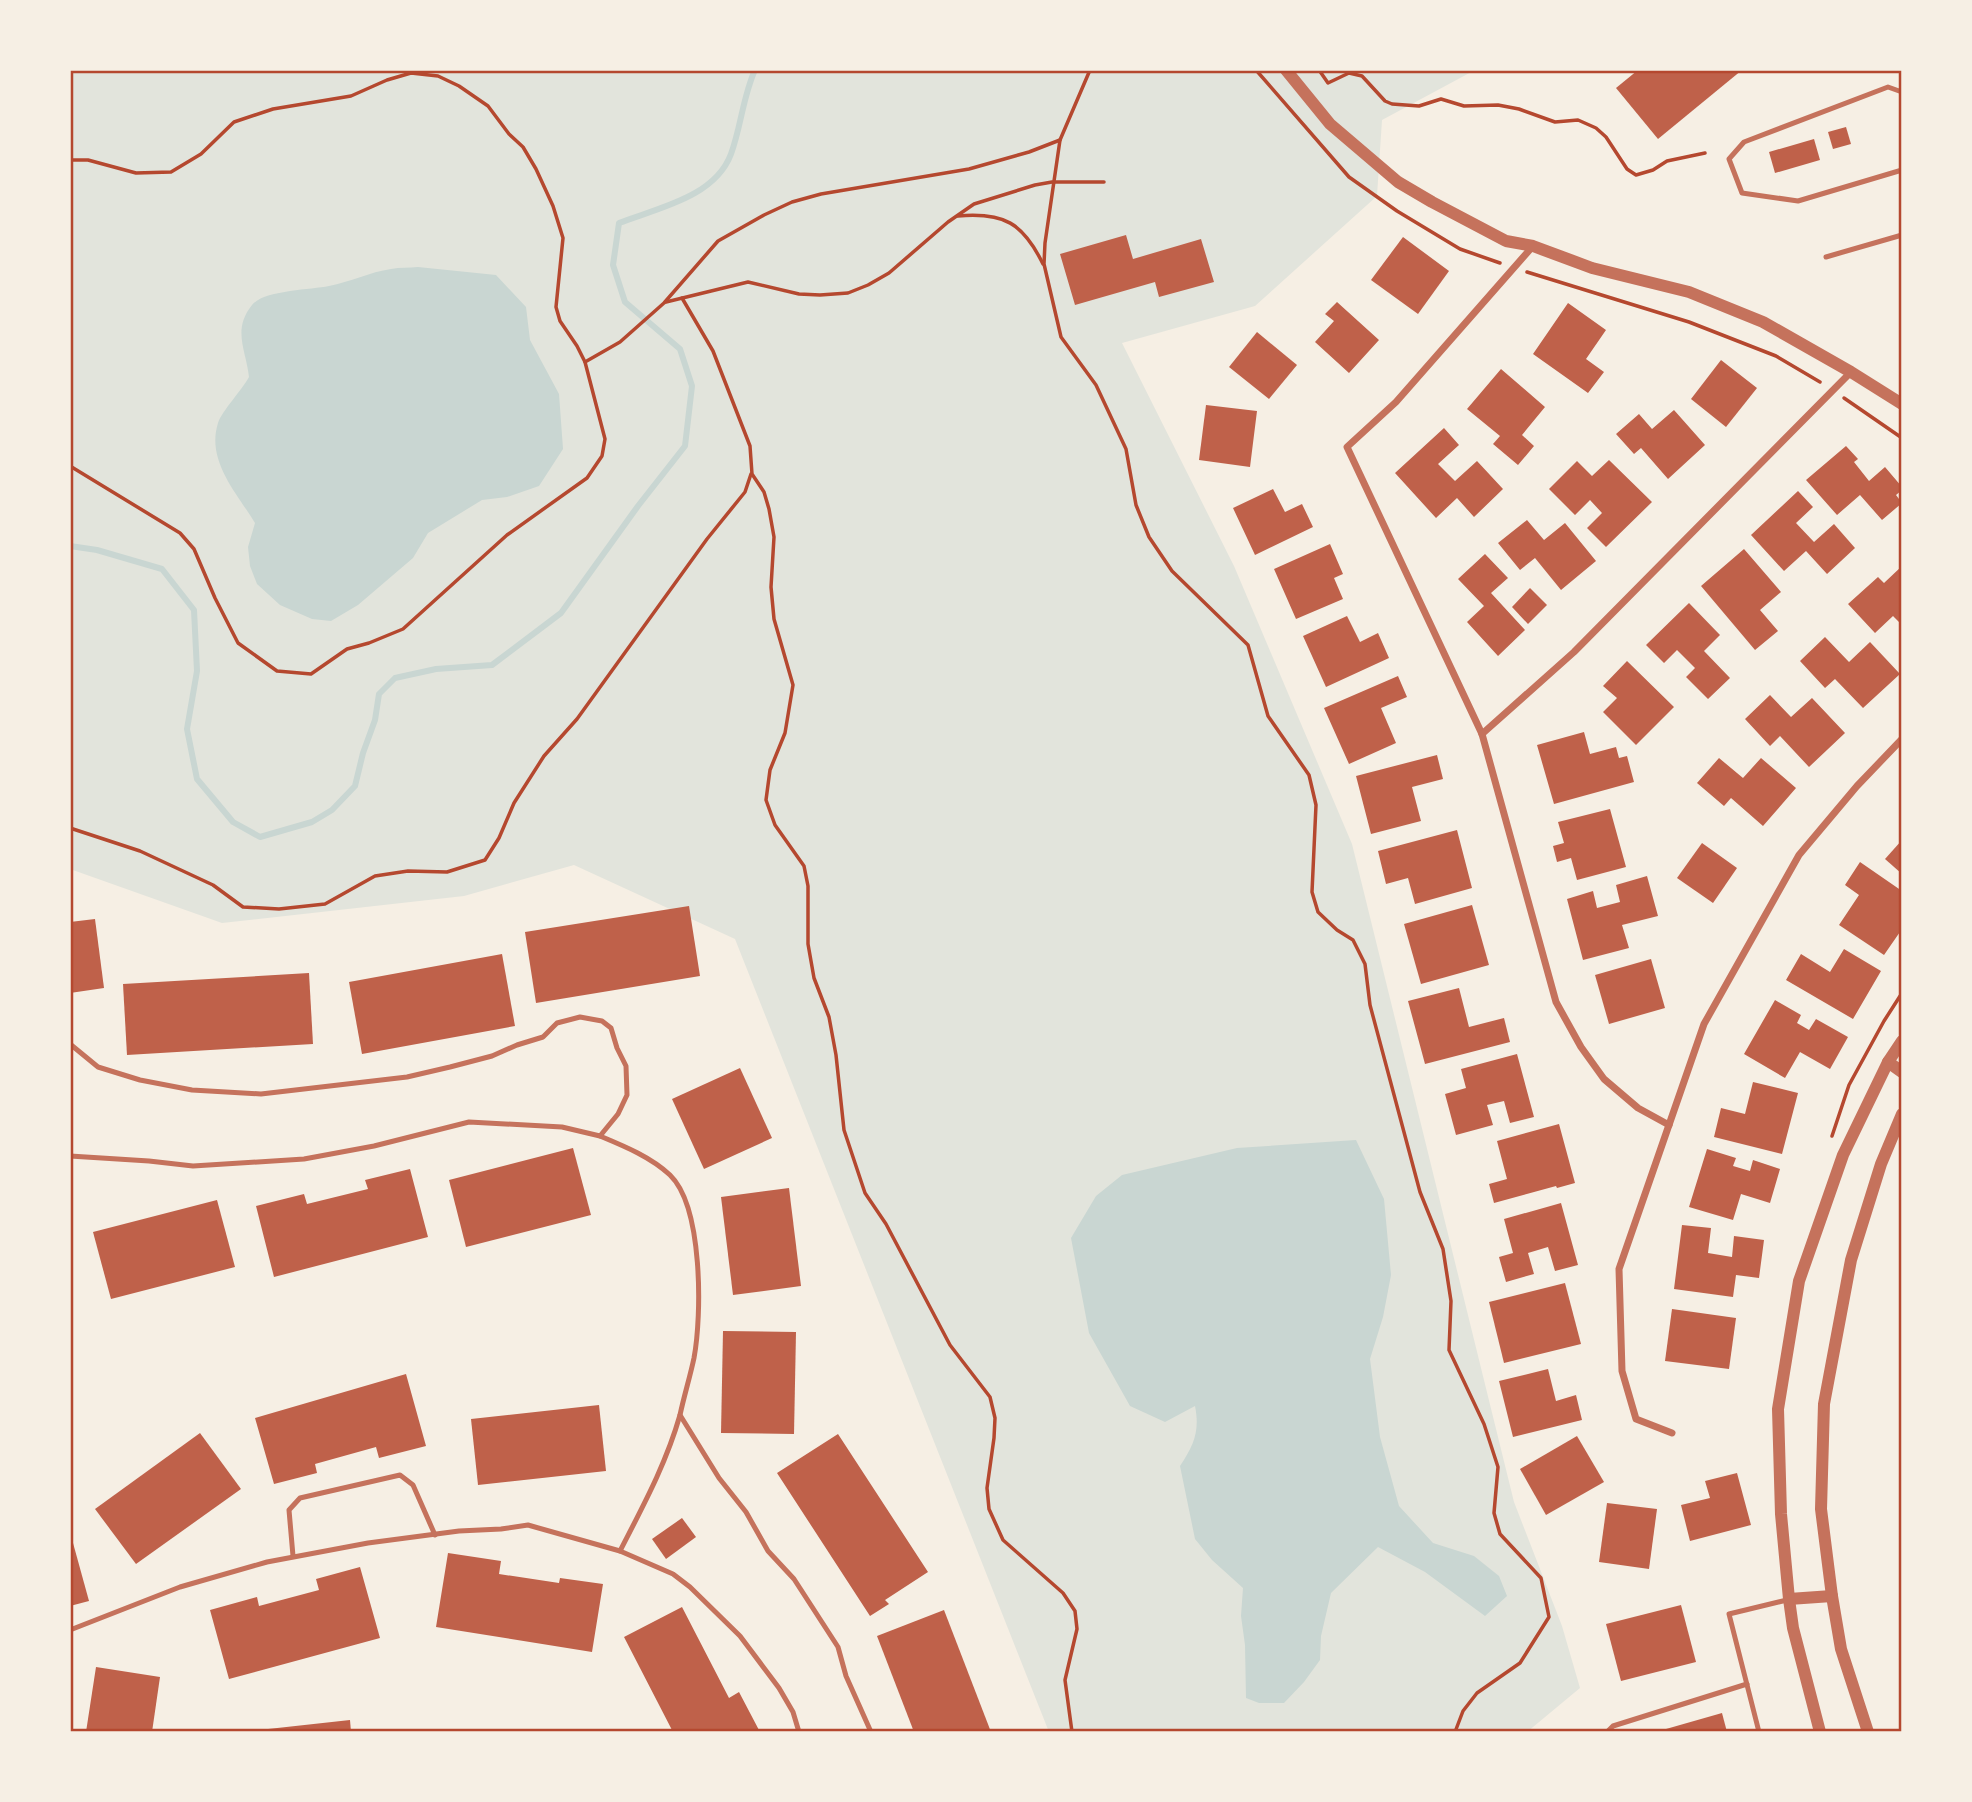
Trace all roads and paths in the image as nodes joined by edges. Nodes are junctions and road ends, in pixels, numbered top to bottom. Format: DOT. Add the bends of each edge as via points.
graph roads {
  1 [pos="1090,70"];
  2 [pos="1256,70"];
  3 [pos="1286,70"];
  4 [pos="1319,70"];
  5 [pos="1902,92"];
  6 [pos="1060,140"];
  7 [pos="1705,153"];
  8 [pos="70,160"];
  9 [pos="1902,170"];
  10 [pos="1052,182"];
  11 [pos="1104,182"];
  12 [pos="956,217"];
  13 [pos="1902,235"];
  14 [pos="1533,246"];
  15 [pos="1826,257"];
  16 [pos="1044,264"];
  17 [pos="1514,268"];
  18 [pos="682,298"];
  19 [pos="664,303"];
  20 [pos="585,362"];
  21 [pos="1851,372"];
  22 [pos="1832,390"];
  23 [pos="1902,404"];
  24 [pos="1902,438"];
  25 [pos="70,466"];
  26 [pos="752,474"];
  27 [pos="1482,734"];
  28 [pos="1902,739"];
  29 [pos="70,828"];
  30 [pos="1902,1041"];
  31 [pos="70,1044"];
  32 [pos="1888,1062"];
  33 [pos="1902,1072"];
  34 [pos="1902,1114"];
  35 [pos="1669,1125"];
  36 [pos="600,1136"];
  37 [pos="70,1156"];
  38 [pos="680,1415"];
  39 [pos="1672,1433"];
  40 [pos="435,1535"];
  41 [pos="620,1551"];
  42 [pos="293,1556"];
  43 [pos="1832,1596"];
  44 [pos="1789,1600"];
  45 [pos="70,1630"];
  46 [pos="1747,1684"];
  47 [pos="799,1732"];
  48 [pos="870,1732"];
  49 [pos="1072,1732"];
  50 [pos="1455,1732"];
  51 [pos="1607,1732"];
  52 [pos="1759,1732"];
  53 [pos="1820,1732"];
  54 [pos="1868,1732"];
  1 -- 6 [label="path"];
  2 -- 17 [label="path" via="1349,177 1460,249"];
  3 -- 14 [label="street" via="1330,124 1398,182 1506,241"];
  4 -- 7 [label="path" via="1328,83 1349,73 1362,76 1392,104 1419,106 1441,99 1464,106 1519,108 1555,122 1578,120 1606,137 1636,175 1667,161"];
  5 -- 9 [label="lane" via="1888,87 1744,142 1729,159 1742,193 1798,201"];
  6 -- 10 [label="path"];
  6 -- 19 [label="path" via="969,169 792,202 718,241"];
  8 -- 20 [label="path" via="136,173 171,172 201,154 234,122 273,109 351,96 411,73 438,76 488,106 536,169 563,238 556,307"];
  10 -- 11 [label="path"];
  10 -- 12 [label="path" via="992,197"];
  10 -- 16 [label="path"];
  12 -- 16 [label="path" via="983,214 1010,222 1031,240"];
  12 -- 18 [label="path" via="889,273 848,292 799,294 748,282"];
  13 -- 15 [label="lane"];
  14 -- 17 [label="street"];
  14 -- 21 [label="street" via="1592,268 1689,292 1763,322"];
  16 -- 50 [label="path" via="1061,337 1096,385 1126,449 1136,505 1149,537 1172,571 1248,645 1268,716 1309,775 1316,806 1312,892 1318,912 1353,940 1366,964 1370,1005 1420,1192 1443,1248 1451,1301 1449,1350 1484,1424 1498,1467 1494,1513 1500,1534 1541,1578 1549,1617 1520,1663 1477,1693"];
  17 -- 22 [label="path" via="1689,322 1776,356"];
  17 -- 27 [label="street" via="1396,402 1347,447"];
  18 -- 19 [label="path"];
  18 -- 26 [label="path" via="713,351 750,446"];
  19 -- 20 [label="path" via="620,342"];
  20 -- 25 [label="path" via="605,439 602,456 587,478 507,535 403,629 347,649 311,674 277,671 238,643 194,549 180,533"];
  21 -- 22 [label="street"];
  21 -- 23 [label="street"];
  22 -- 24 [label="path"];
  22 -- 27 [label="street" via="1574,652"];
  26 -- 29 [label="path" via="745,492 577,719 544,756 485,860 447,872 375,876 325,904 243,908 213,886 140,851"];
  26 -- 49 [label="path" via="769,509 774,537 774,619 793,685 766,800 775,825 804,866 808,944 814,978 829,1017 844,1130 865,1193 950,1345 989,1397 995,1418 989,1509 1003,1540 1063,1593 1075,1611 1077,1629 1065,1680"];
  27 -- 35 [label="street" via="1556,1002 1604,1079 1638,1108"];
  28 -- 35 [label="street" via="1799,855 1704,1024"];
  30 -- 32 [label="street"];
  31 -- 36 [label="lane" via="98,1067 140,1080 192,1090 261,1094 450,1068 543,1037 557,1023 580,1017 602,1021 611,1028 626,1066 627,1094"];
  32 -- 33 [label="street"];
  32 -- 44 [label="street" via="1843,1155 1799,1282 1778,1409"];
  34 -- 43 [label="street" via="1851,1260 1824,1404 1821,1509"];
  35 -- 39 [label="street" via="1619,1269 1622,1371 1636,1419"];
  36 -- 37 [label="lane" via="562,1127 469,1122 304,1159 193,1166"];
  36 -- 38 [label="lane" via="632,1150 671,1176 685,1200 695,1233 699,1273 694,1355"];
  38 -- 41 [label="lane" via="656,1481"];
  38 -- 48 [label="lane" via="768,1551 794,1579 838,1647"];
  40 -- 41 [label="lane" via="528,1525"];
  40 -- 42 [label="lane"];
  40 -- 42 [label="lane" via="412,1485 400,1475 300,1498 289,1510"];
  41 -- 47 [label="lane" via="673,1574 740,1636 779,1688"];
  42 -- 45 [label="lane" via="180,1587"];
  43 -- 44 [label="street"];
  43 -- 54 [label="street" via="1841,1649"];
  44 -- 46 [label="lane" via="1729,1614"];
  44 -- 53 [label="street"];
  46 -- 51 [label="lane" via="1613,1726"];
  46 -- 52 [label="lane"];
}
